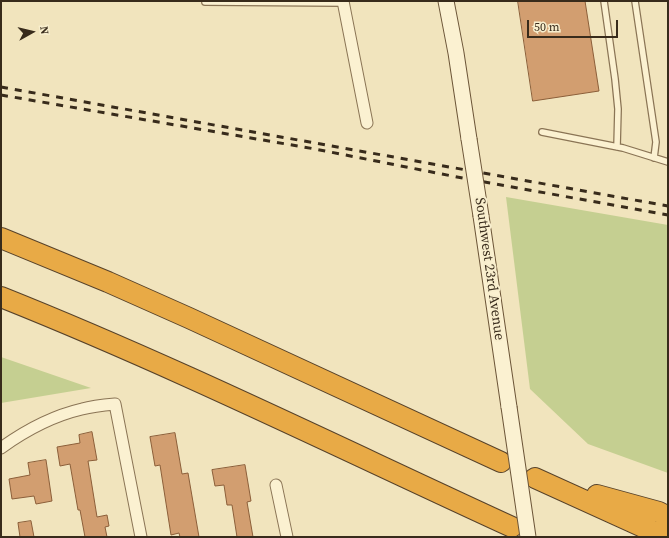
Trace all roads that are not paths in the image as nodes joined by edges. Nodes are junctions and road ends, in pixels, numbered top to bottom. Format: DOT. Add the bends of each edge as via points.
graph roads {
  1 [pos="446,1"];
  2 [pos="604,1"];
  3 [pos="635,1"];
  4 [pos="205,2"];
  5 [pos="343,2"];
  6 [pos="367,122"];
  7 [pos="542,132"];
  8 [pos="617,147"];
  9 [pos="654,158"];
  10 [pos="668,162"];
  11 [pos="1,238"];
  12 [pos="1,297"];
  13 [pos="1,448"];
  14 [pos="501,462"];
  15 [pos="276,484"];
  16 [pos="668,517"];
  17 [pos="512,527"];
  18 [pos="141,537"];
  19 [pos="287,537"];
  20 [pos="528,537"];
  21 [pos="665,537"];
  1 -- 20 [label="street, Southwest 23rd Avenue, bridge" via="481,216"];
  2 -- 8 [label="lane" via="618,109"];
  3 -- 9 [label="lane" via="656,142"];
  4 -- 5 [label="lane"];
  5 -- 6 [label="street"];
  7 -- 8 [label="lane"];
  8 -- 9 [label="lane"];
  9 -- 10 [label="lane"];
  11 -- 14 [label="highway" via="189,318"];
  12 -- 17 [label="highway" via="178,373"];
  13 -- 18 [label="street" via="31,428 56,417 82,409 115,404"];
  15 -- 19 [label="street"];
  16 -- 21 [label="highway" via="659,512 536,478"];
}
